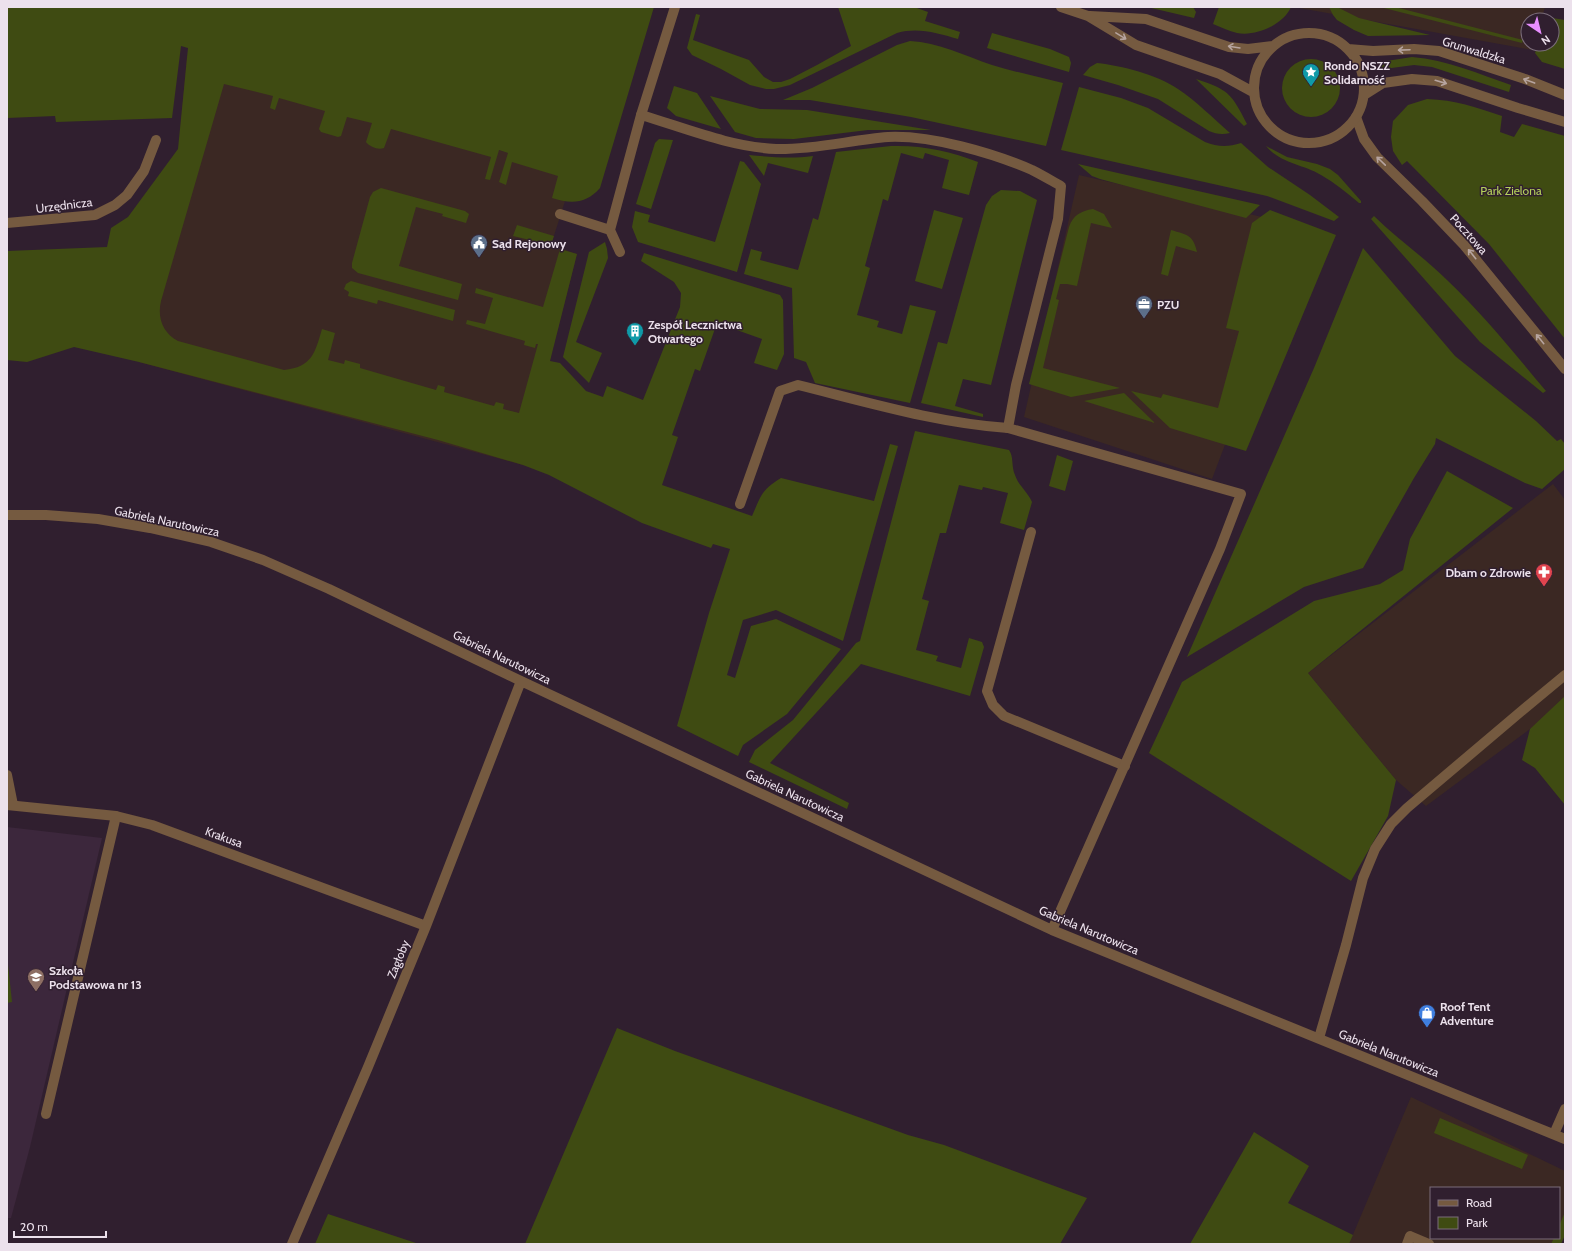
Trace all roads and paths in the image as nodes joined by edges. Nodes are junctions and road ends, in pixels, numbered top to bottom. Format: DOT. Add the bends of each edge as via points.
graph roads {
  1 [pos="675,7"];
  2 [pos="1061,7"];
  3 [pos="1088,16"];
  4 [pos="1273,46"];
  5 [pos="1348,49"];
  6 [pos="1253,92"];
  7 [pos="1364,95"];
  8 [pos="1565,95"];
  9 [pos="641,115"];
  10 [pos="1356,117"];
  11 [pos="1565,122"];
  12 [pos="156,140"];
  13 [pos="560,214"];
  14 [pos="7,223"];
  15 [pos="610,230"];
  16 [pos="620,252"];
  17 [pos="1565,369"];
  18 [pos="1008,428"];
  19 [pos="740,504"];
  20 [pos="7,515"];
  21 [pos="1031,532"];
  22 [pos="1565,675"];
  23 [pos="521,682"];
  24 [pos="1125,766"];
  25 [pos="7,775"];
  26 [pos="10,805"];
  27 [pos="116,816"];
  28 [pos="426,926"];
  29 [pos="1052,930"];
  30 [pos="1319,1038"];
  31 [pos="1565,1109"];
  32 [pos="46,1114"];
  33 [pos="1554,1134"];
  34 [pos="1565,1139"];
  35 [pos="292,1244"];
  36 [pos="1407,1244"];
  37 [pos="1429,1244"];
  1 -- 9 [label="street"];
  2 -- 3 [label="street"];
  4 -- 3 [label="street, one-way" via="1248,49 1229,47 1146,19"];
  3 -- 6 [label="street, one-way" via="1136,45 1220,74"];
  4 -- 5 [label="street" via="1289,36 1308,33 1323,34"];
  4 -- 6 [label="street" via="1258,67"];
  5 -- 7 [label="street" via="1361,70"];
  8 -- 5 [label="street, Grunwaldzka, one-way" via="1439,51"];
  6 -- 10 [label="street" via="1258,111 1264,121 1279,135 1299,143 1320,142 1341,133"];
  7 -- 10 [label="street"];
  7 -- 11 [label="street, one-way" via="1383,83 1412,79 1437,81"];
  9 -- 15 [label="street"];
  9 -- 18 [label="street" via="711,137 777,149 889,137 933,140 988,154 1032,170 1061,186 1058,218 1016,385"];
  17 -- 10 [label="street, Pocztowa, one-way" via="1464,245 1376,157 1364,139"];
  12 -- 14 [label="street, Urzędnicza" via="144,172 115,206 95,215"];
  13 -- 15 [label="street"];
  15 -- 16 [label="street"];
  18 -- 19 [label="street" via="987,427 913,414 798,385 780,391"];
  18 -- 24 [label="street" via="1241,494 1220,549"];
  20 -- 23 [label="street, Gabriela Narutowicza" via="98,519 211,542 263,560 329,589"];
  21 -- 24 [label="street" via="987,691 993,705 1004,716"];
  22 -- 30 [label="street" via="1408,808 1392,824 1375,849 1363,878"];
  23 -- 28 [label="street, Zagłoby"];
  23 -- 29 [label="street, Gabriela Narutowicza"];
  24 -- 29 [label="street"];
  25 -- 26 [label="street"];
  26 -- 27 [label="street, Krakusa"];
  27 -- 28 [label="street, Krakusa" via="152,825"];
  27 -- 32 [label="street"];
  28 -- 35 [label="street, Zagłoby"];
  29 -- 30 [label="street, Gabriela Narutowicza"];
  30 -- 33 [label="street, Gabriela Narutowicza"];
  31 -- 33 [label="street"];
  33 -- 34 [label="street, Gabriela Narutowicza"];
  36 -- 37 [label="street" via="1410,1236"];
}
